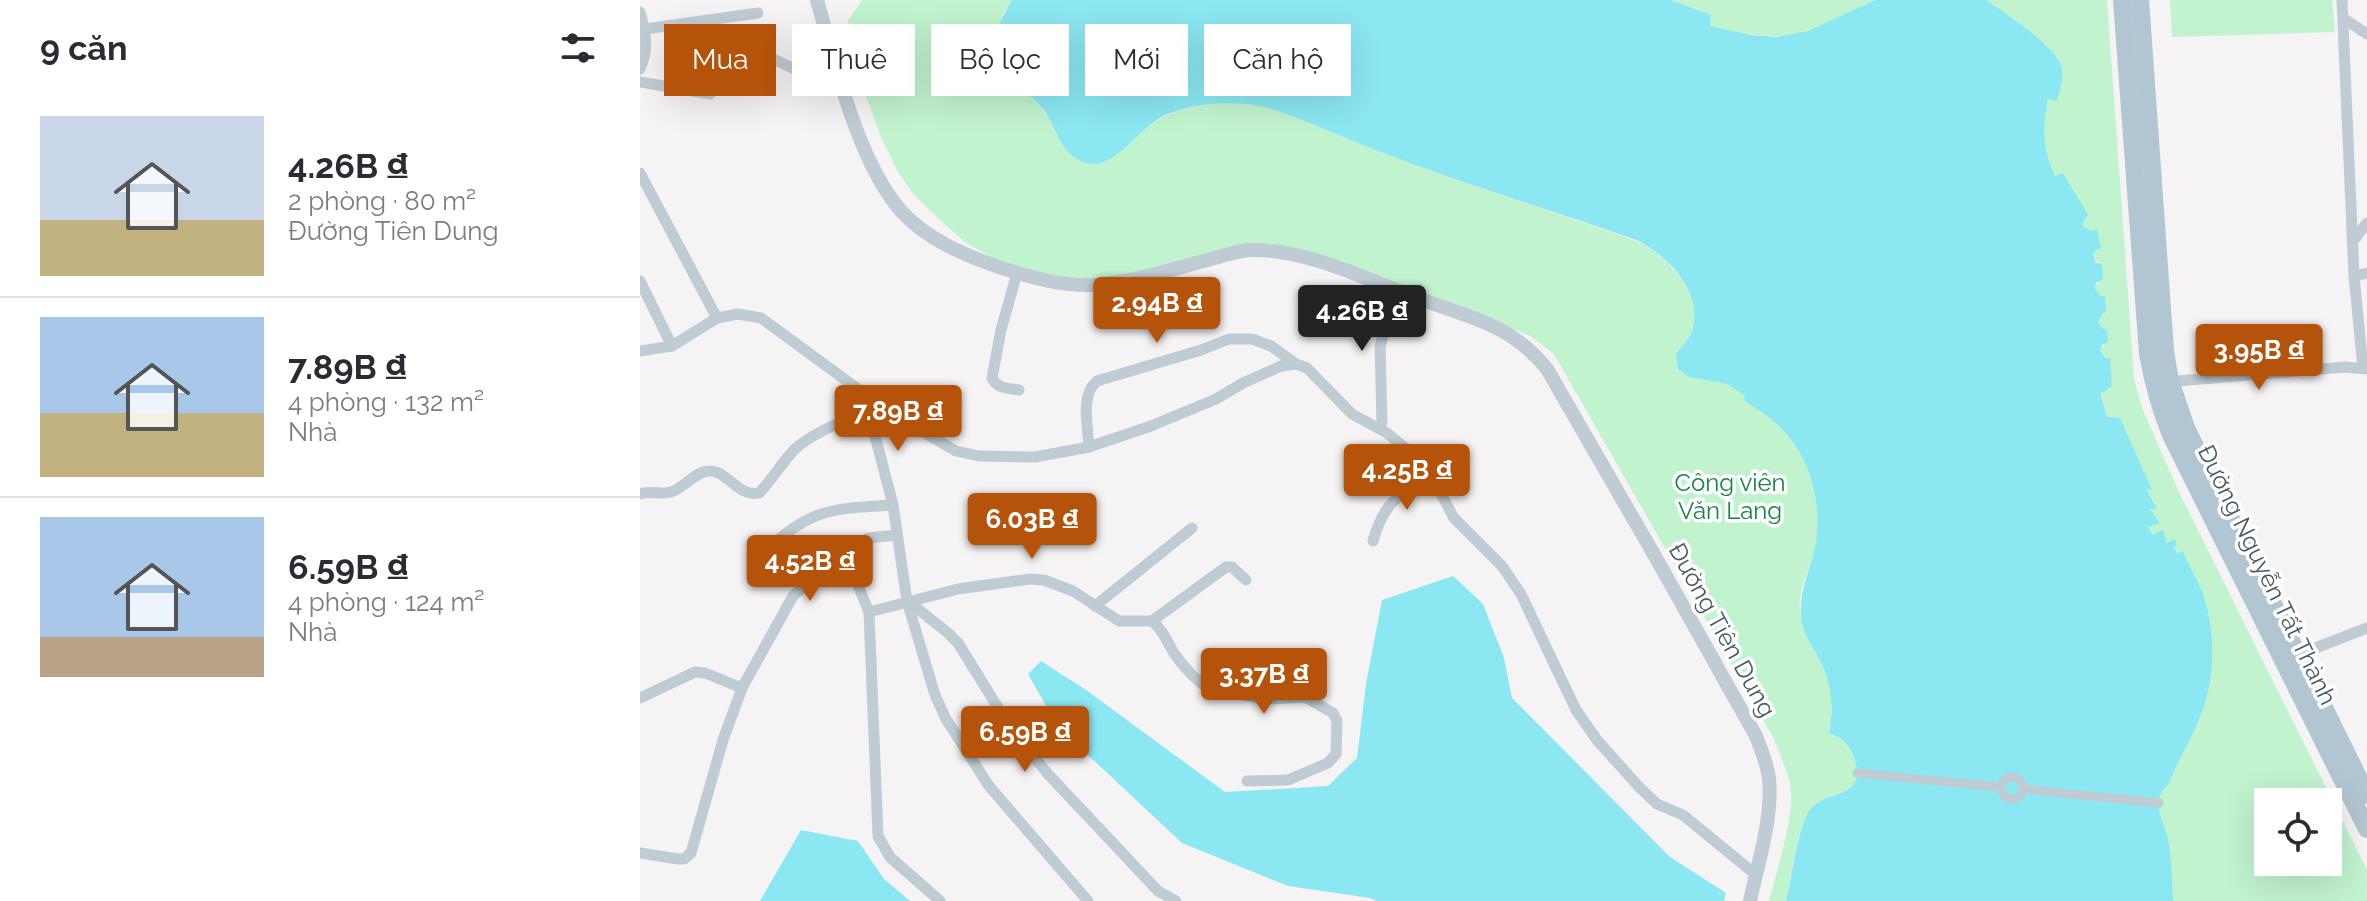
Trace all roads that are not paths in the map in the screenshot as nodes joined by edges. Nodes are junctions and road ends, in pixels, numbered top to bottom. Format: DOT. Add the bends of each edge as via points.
graph roads {
  1 [pos="817,0"];
  2 [pos="2122,0"];
  3 [pos="2140,0"];
  4 [pos="2342,0"];
  5 [pos="640,12"];
  6 [pos="758,13"];
  7 [pos="2343,18"];
  8 [pos="824,24"];
  9 [pos="645,29"];
  10 [pos="2367,34"];
  11 [pos="640,69"];
  12 [pos="640,82"];
  13 [pos="664,86"];
  14 [pos="845,96"];
  15 [pos="640,173"];
  16 [pos="2367,223"];
  17 [pos="2353,241"];
  18 [pos="1017,273"];
  19 [pos="2367,273"];
  20 [pos="2354,276"];
  21 [pos="640,281"];
  22 [pos="1397,291"];
  23 [pos="717,318"];
  24 [pos="672,346"];
  25 [pos="640,351"];
  26 [pos="1296,364"];
  27 [pos="2365,368"];
  28 [pos="2162,383"];
  29 [pos="1019,390"];
  30 [pos="872,406"];
  31 [pos="1379,428"];
  32 [pos="1089,447"];
  33 [pos="1429,474"];
  34 [pos="640,494"];
  35 [pos="893,505"];
  36 [pos="1192,528"];
  37 [pos="897,535"];
  38 [pos="1373,541"];
  39 [pos="762,554"];
  40 [pos="848,561"];
  41 [pos="1246,580"];
  42 [pos="907,601"];
  43 [pos="1095,606"];
  44 [pos="869,612"];
  45 [pos="1152,621"];
  46 [pos="2367,628"];
  47 [pos="2291,658"];
  48 [pos="742,688"];
  49 [pos="640,698"];
  50 [pos="1857,773"];
  51 [pos="1247,781"];
  52 [pos="2365,783"];
  53 [pos="2000,787"];
  54 [pos="2023,789"];
  55 [pos="2159,803"];
  56 [pos="2367,829"];
  57 [pos="640,853"];
  58 [pos="1755,874"];
  59 [pos="940,901"];
  60 [pos="1088,901"];
  61 [pos="1176,901"];
  62 [pos="1750,901"];
  1 -- 8 [label="street, Đường Tiên Dung"];
  2 -- 28 [label="main road, Đường Nguyễn Tất Thành" via="2147,339"];
  3 -- 28 [label="main road, Đường Nguyễn Tất Thành" via="2165,351"];
  4 -- 7 [label="street"];
  5 -- 9 [label="street"];
  6 -- 9 [label="street"];
  7 -- 10 [label="street"];
  7 -- 17 [label="street"];
  9 -- 11 [label="street" via="646,54"];
  12 -- 13 [label="street"];
  14 -- 18 [label="street, Đường Tiên Dung" via="869,157 900,210 967,256"];
  15 -- 23 [label="street"];
  16 -- 17 [label="street"];
  17 -- 20 [label="street"];
  18 -- 22 [label="street, Đường Tiên Dung" via="1088,285 1159,274 1248,250 1316,261"];
  18 -- 29 [label="street" via="992,378 1002,388"];
  19 -- 20 [label="street"];
  20 -- 27 [label="street"];
  21 -- 24 [label="street"];
  22 -- 31 [label="street" via="1380,346"];
  22 -- 58 [label="street, Đường Tiên Dung" via="1508,333 1547,369 1756,736 1767,767 1769,798"];
  23 -- 24 [label="street"];
  23 -- 30 [label="street" via="761,318 819,358"];
  24 -- 25 [label="street"];
  26 -- 31 [label="street" via="1307,368 1352,414"];
  26 -- 32 [label="street" via="1272,369 1216,399"];
  26 -- 32 [label="street" via="1271,346 1229,339 1097,381 1087,395"];
  27 -- 28 [label="street"];
  28 -- 47 [label="main road, Đường Nguyễn Tất Thành" via="2171,435"];
  30 -- 32 [label="street" via="970,455 1035,457"];
  30 -- 34 [label="street" via="802,444 759,493 746,493 706,470 674,491"];
  30 -- 35 [label="street"];
  31 -- 33 [label="street" via="1406,447"];
  33 -- 38 [label="street" via="1387,507"];
  33 -- 58 [label="street" via="1454,518 1502,566 1521,594 1576,710 1597,740 1657,804 1683,815"];
  35 -- 37 [label="street"];
  35 -- 39 [label="street" via="819,513"];
  36 -- 43 [label="street"];
  37 -- 40 [label="street" via="868,538"];
  37 -- 42 [label="street"];
  40 -- 44 [label="street"];
  40 -- 48 [label="street" via="793,596"];
  41 -- 45 [label="street" via="1226,567"];
  42 -- 43 [label="street" via="1030,579 1073,591"];
  42 -- 44 [label="street"];
  42 -- 60 [label="street" via="935,695 954,734 989,786"];
  42 -- 61 [label="street" via="958,643 1010,727 1048,774 1158,891"];
  43 -- 45 [label="street" via="1123,623"];
  44 -- 59 [label="street" via="878,836 890,857"];
  45 -- 51 [label="street" via="1205,687 1268,699 1305,697 1333,713 1336,754 1328,763 1288,780"];
  46 -- 47 [label="street"];
  47 -- 52 [label="main road, Đường Nguyễn Tất Thành"];
  47 -- 56 [label="main road, Đường Nguyễn Tất Thành"];
  48 -- 49 [label="street" via="695,672"];
  48 -- 57 [label="street" via="691,853 684,859"];
  50 -- 53 [label="street"];
  53 -- 54 [label="street" via="2011,799"];
  53 -- 54 [label="street" via="2011,776"];
  54 -- 55 [label="street"];
  58 -- 62 [label="street, Đường Tiên Dung"];
}
